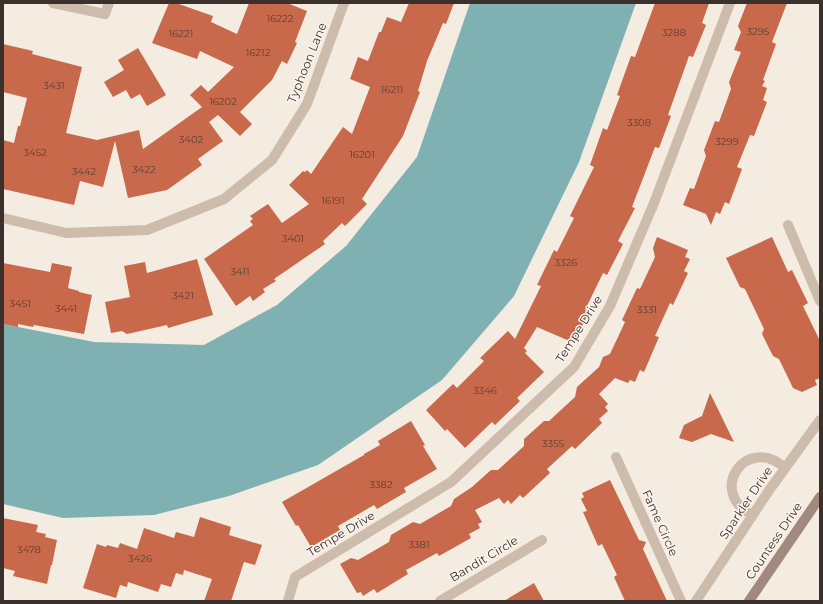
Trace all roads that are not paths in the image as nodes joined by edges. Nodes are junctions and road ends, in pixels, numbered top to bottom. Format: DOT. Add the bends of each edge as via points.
graph roads {
  1 [pos="53,3"];
  2 [pos="109,3"];
  3 [pos="344,3"];
  4 [pos="730,3"];
  5 [pos="3,218"];
  6 [pos="788,225"];
  7 [pos="820,301"];
  8 [pos="820,420"];
  9 [pos="616,457"];
  10 [pos="785,468"];
  11 [pos="820,497"];
  12 [pos="753,515"];
  13 [pos="542,540"];
  14 [pos="288,601"];
  15 [pos="440,601"];
  16 [pos="681,601"];
  17 [pos="696,601"];
  18 [pos="749,601"];
  1 -- 2 [label="street" via="105,14"];
  3 -- 5 [label="street, Typhoon Lane" via="307,104 272,160 224,199 147,230 66,233"];
  4 -- 14 [label="street, Tempe Drive" via="654,203 610,306 574,367 451,482 295,577"];
  6 -- 7 [label="street"];
  8 -- 10 [label="street, Sparkler Drive"];
  9 -- 16 [label="street, Fame Circle"];
  10 -- 12 [label="street, Sparkler Drive"];
  10 -- 12 [label="street" via="768,457 758,457 748,460 734,474 732,494 737,504"];
  11 -- 18 [label="street, Countess Drive"];
  12 -- 17 [label="street, Sparkler Drive"];
  13 -- 15 [label="street, Bandit Circle"];
}
